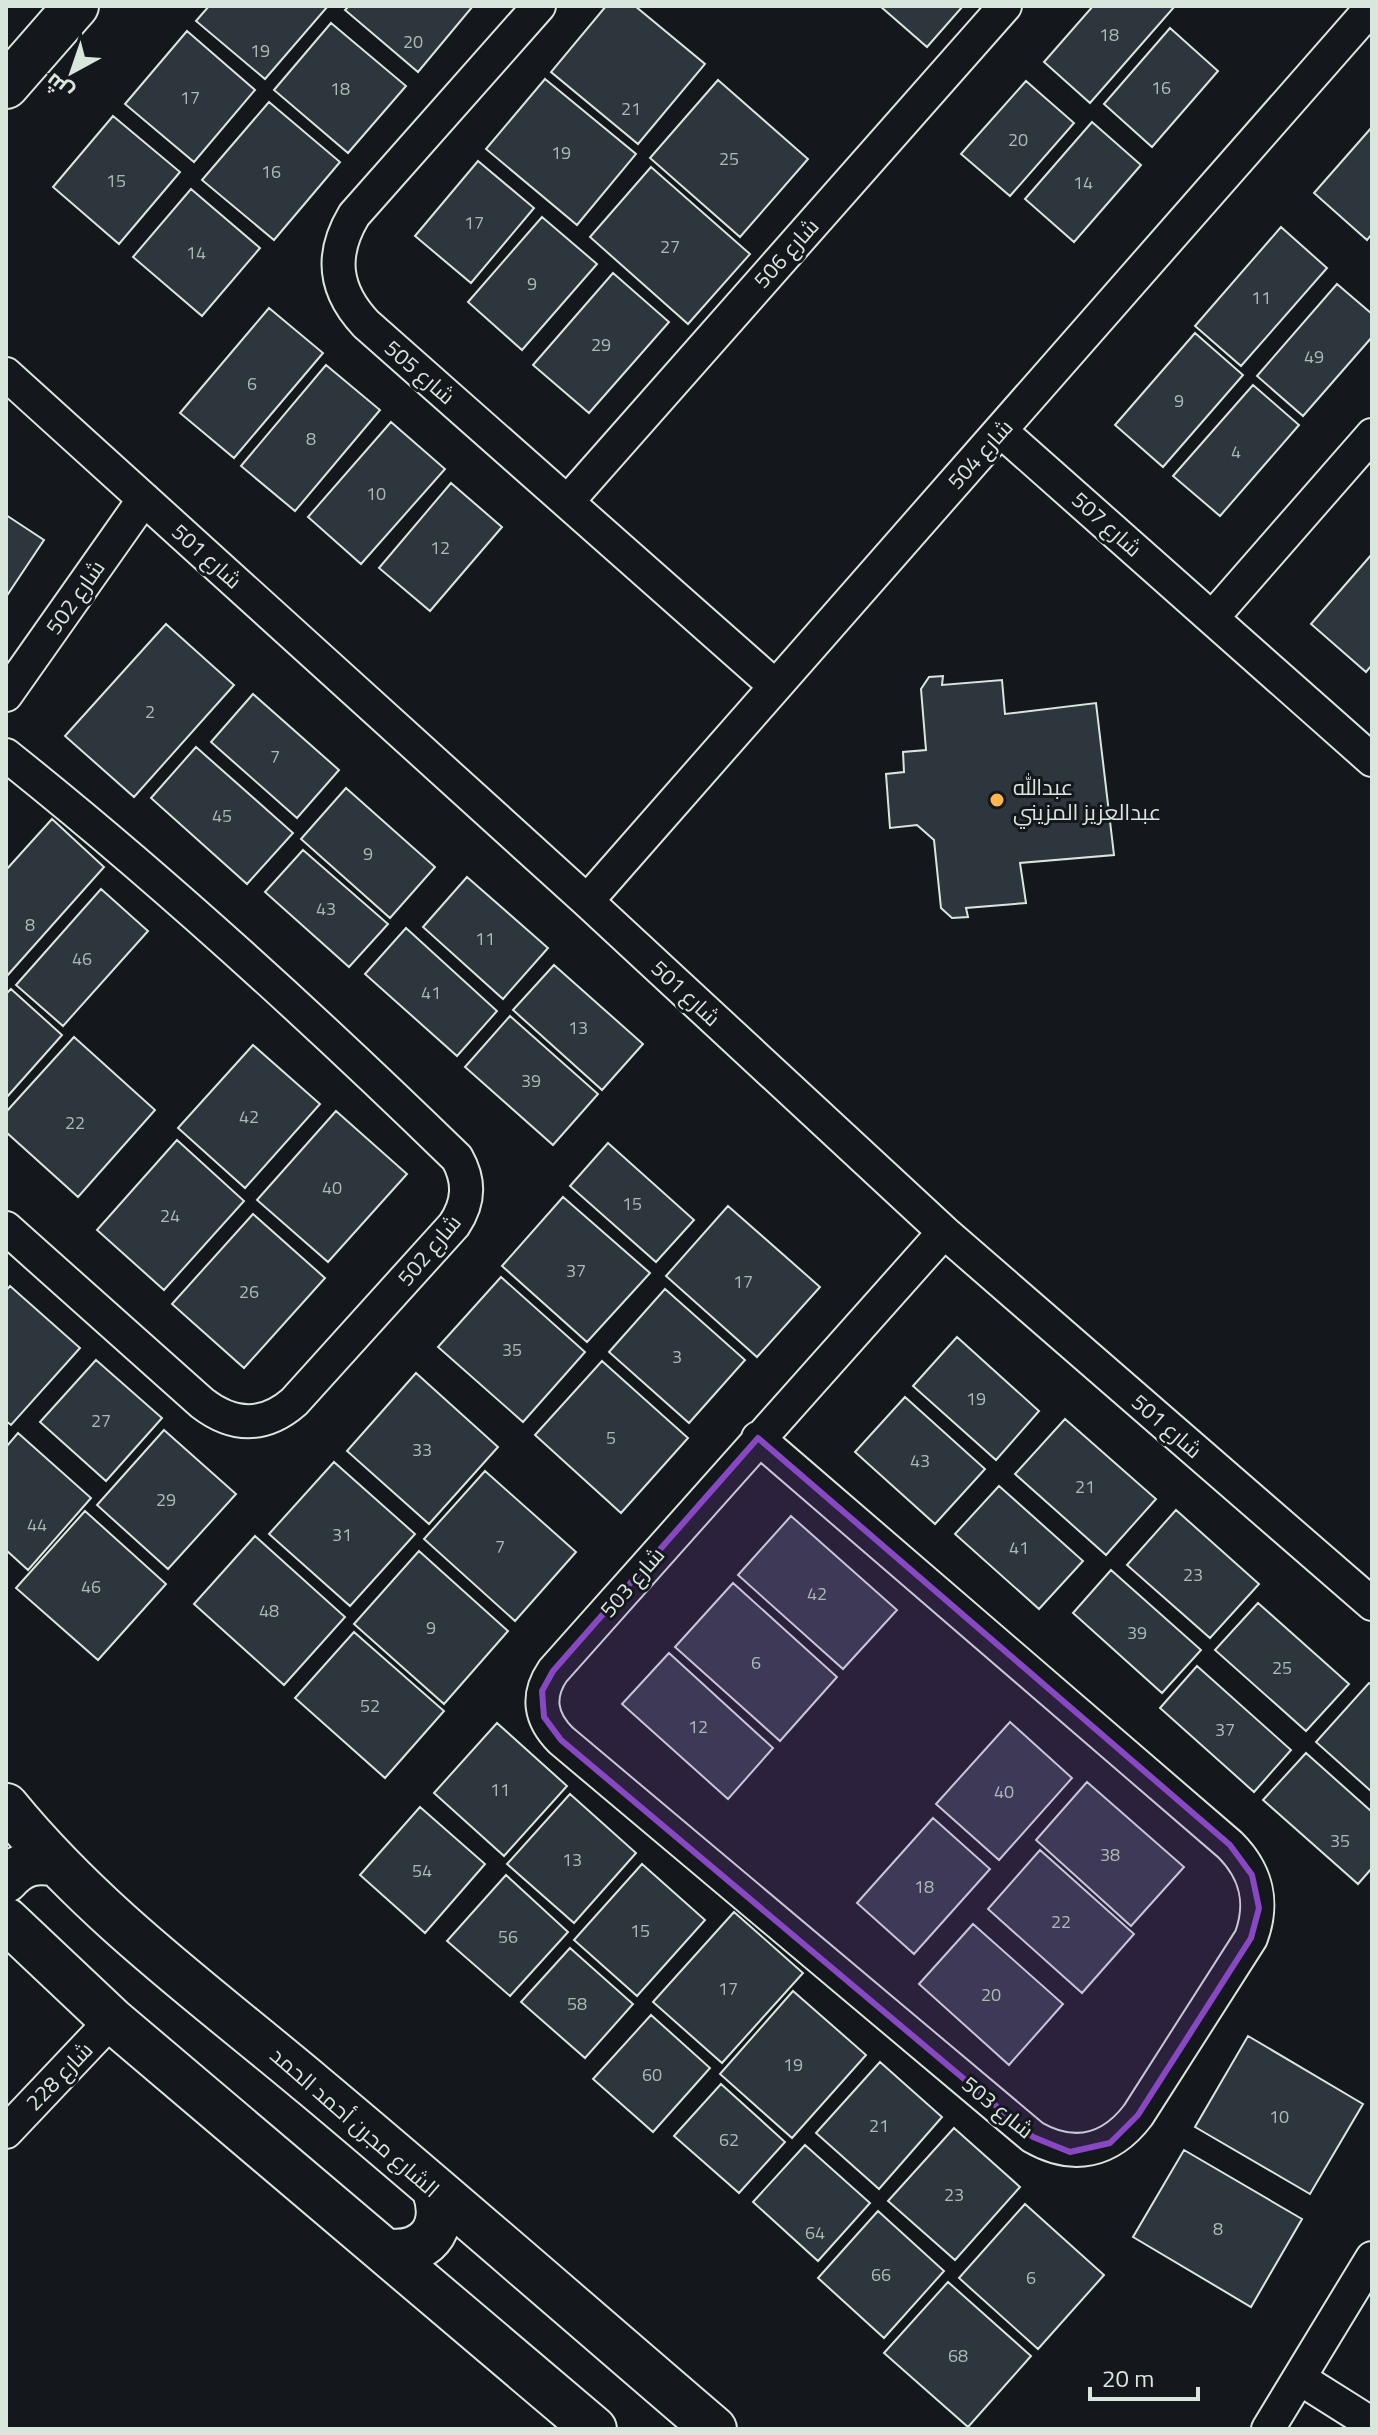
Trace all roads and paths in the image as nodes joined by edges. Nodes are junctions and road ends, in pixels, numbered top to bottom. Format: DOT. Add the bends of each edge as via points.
graph roads {
  1 [pos="76,6"];
  2 [pos="539,6"];
  3 [pos="1005,6"];
  4 [pos="1372,7"];
  5 [pos="6,86"];
  6 [pos="6,374"];
  7 [pos="1001,431"];
  8 [pos="1372,435"];
  9 [pos="144,499"];
  10 [pos="568,501"];
  11 [pos="1212,618"];
  12 [pos="774,685"];
  13 [pos="6,695"];
  14 [pos="6,755"];
  15 [pos="1372,760"];
  16 [pos="587,901"];
  17 [pos="6,1228"];
  18 [pos="944,1232"];
  19 [pos="758,1438"];
  20 [pos="1372,1604"];
  21 [pos="6,1806"];
  22 [pos="56,1864"];
  23 [pos="6,1880"];
  24 [pos="6,1920"];
  25 [pos="112,2020"];
  26 [pos="6,2132"];
  27 [pos="435,2191"];
  28 [pos="386,2251"];
  29 [pos="1372,2258"];
  30 [pos="1299,2378"];
  31 [pos="1372,2424"];
  32 [pos="594,2429"];
  33 [pos="714,2429"];
  34 [pos="1268,2429"];
  1 -- 5 [label="street"];
  2 -- 10 [label="street, شارع 505" via="354,215 343,233 337,272 347,300 366,324"];
  3 -- 10 [label="street, شارع 506"];
  4 -- 7 [label="street, شارع 504"];
  6 -- 9 [label="street, شارع 501"];
  7 -- 11 [label="street, شارع 507"];
  7 -- 12 [label="street, شارع 504"];
  8 -- 11 [label="street"];
  9 -- 13 [label="street, شارع 502"];
  9 -- 16 [label="street, شارع 501"];
  10 -- 12 [label="street, شارع 505"];
  11 -- 15 [label="street, شارع 507"];
  12 -- 16 [label="street, شارع 504"];
  14 -- 17 [label="street, شارع 502" via="225,938 354,1057 457,1158 467,1192 454,1225 294,1402 266,1420 249,1423 232,1421 202,1403"];
  16 -- 18 [label="street, شارع 501"];
  18 -- 19 [label="street, شارع 503"];
  18 -- 20 [label="street, شارع 501"];
  19 -- 19 [label="street, شارع 503" via="553,1671 542,1691 544,1717 561,1740 1033,2137 1070,2152 1110,2143 1138,2115 1251,1938 1259,1908 1252,1875 1230,1845"];
  21 -- 22 [label="street, الشارع مجرن أحمد الحمد"];
  22 -- 23 [label="street" via="23,1865"];
  22 -- 27 [label="street, الشارع مجرن أحمد الحمد" via="159,1961"];
  24 -- 25 [label="street"];
  25 -- 26 [label="street, شارع 228"];
  25 -- 28 [label="street"];
  27 -- 28 [label="street" via="439,2224 432,2238 411,2251"];
  27 -- 33 [label="street, الشارع مجرن أحمد الحمد"];
  28 -- 32 [label="street"];
  29 -- 30 [label="street"];
  30 -- 31 [label="street"];
  30 -- 34 [label="street"];
}
